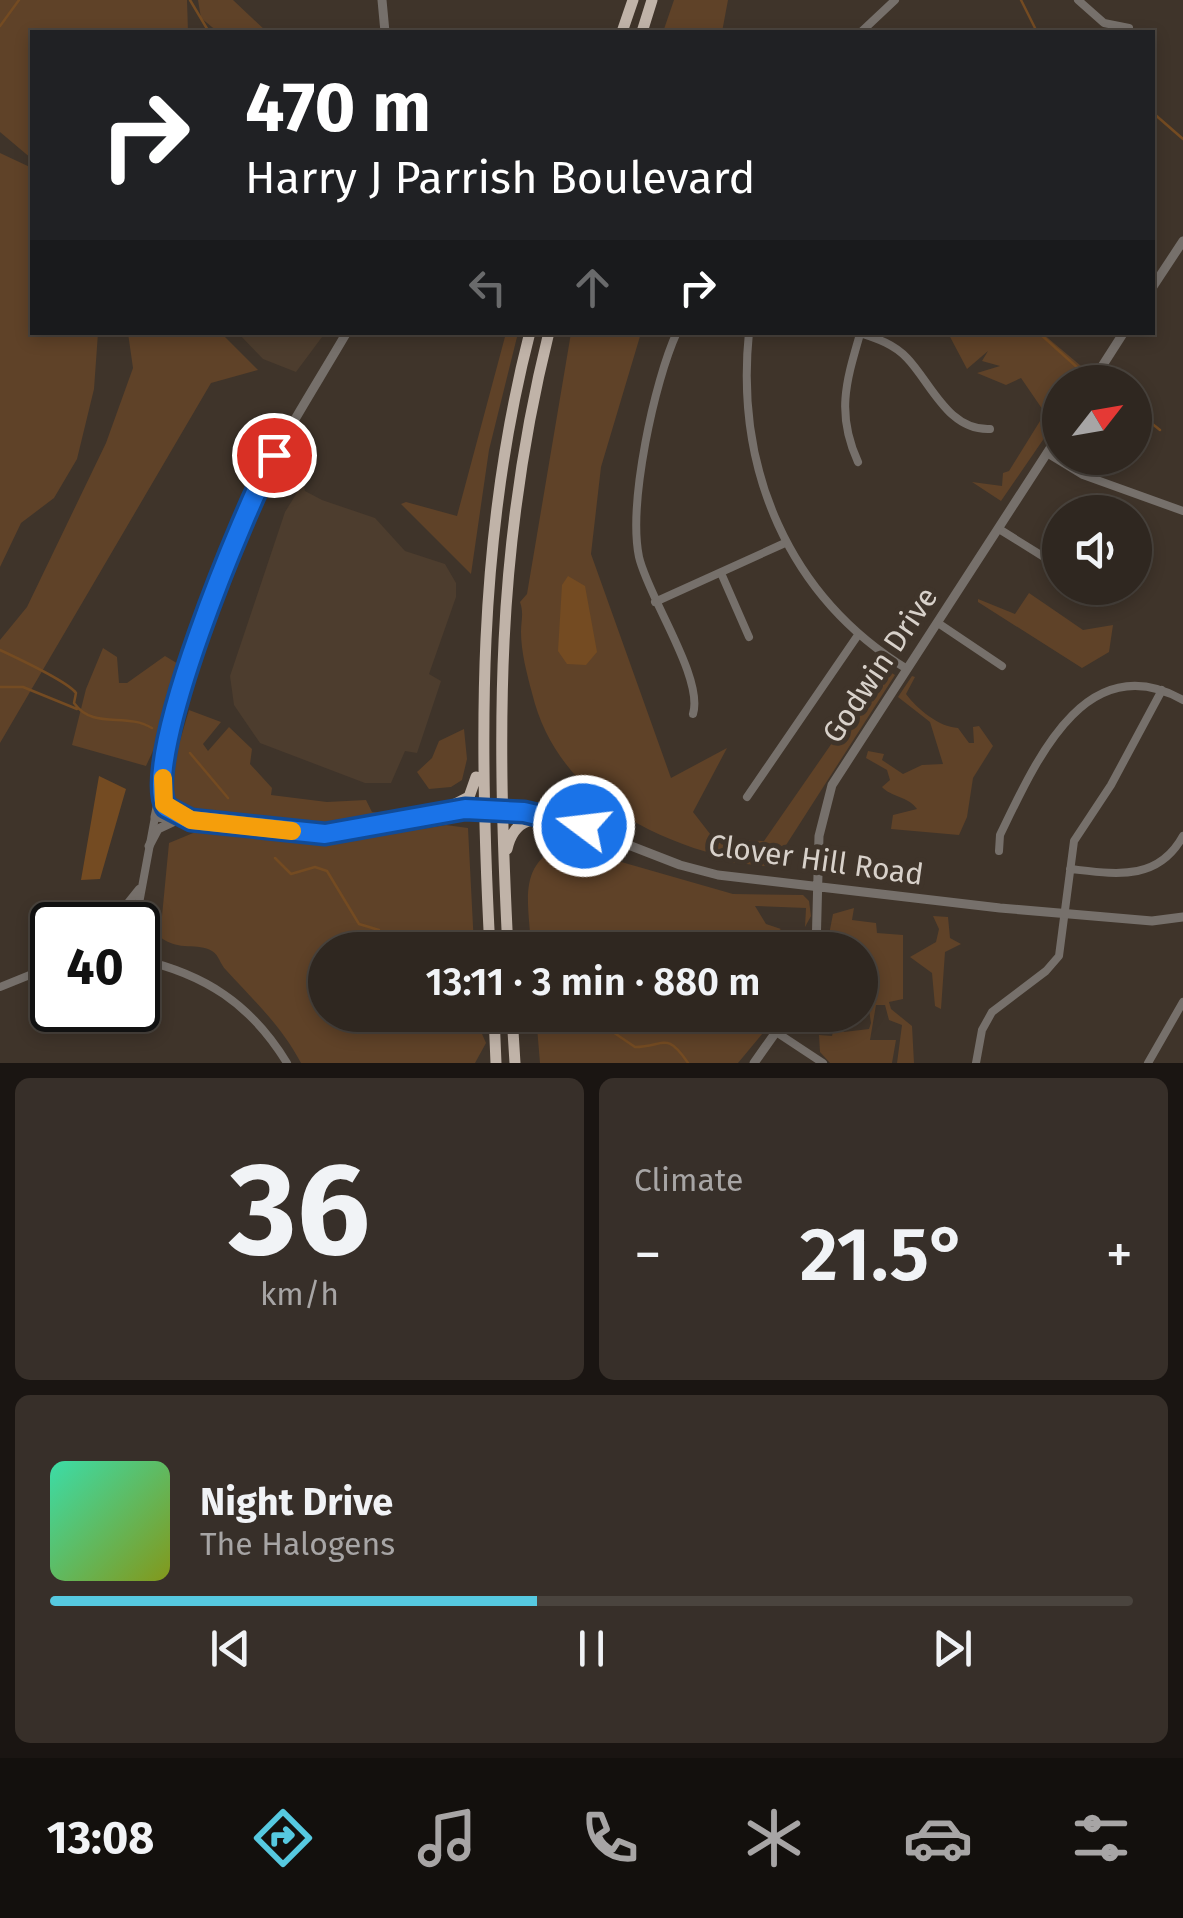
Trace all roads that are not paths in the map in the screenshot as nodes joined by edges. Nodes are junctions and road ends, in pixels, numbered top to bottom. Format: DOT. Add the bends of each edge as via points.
graph roads {
  1 [pos="382,0"];
  2 [pos="633,0"];
  3 [pos="652,0"];
  4 [pos="895,0"];
  5 [pos="1078,0"];
  6 [pos="1129,28"];
  7 [pos="385,30"];
  8 [pos="623,30"];
  9 [pos="643,30"];
  10 [pos="863,30"];
  11 [pos="1183,241"];
  12 [pos="1155,283"];
  13 [pos="345,335"];
  14 [pos="529,335"];
  15 [pos="548,335"];
  16 [pos="677,335"];
  17 [pos="749,335"];
  18 [pos="858,335"];
  19 [pos="863,335"];
  20 [pos="1122,335"];
  21 [pos="1103,365"];
  22 [pos="990,430"];
  23 [pos="1042,461"];
  24 [pos="858,462"];
  25 [pos="1083,475"];
  26 [pos="1183,512"];
  27 [pos="998,529"];
  28 [pos="785,542"];
  29 [pos="1042,556"];
  30 [pos="721,572"];
  31 [pos="655,602"];
  32 [pos="938,623"];
  33 [pos="858,635"];
  34 [pos="750,637"];
  35 [pos="1002,666"];
  36 [pos="907,669"];
  37 [pos="1162,690"];
  38 [pos="1183,700"];
  39 [pos="693,714"];
  40 [pos="480,748"];
  41 [pos="160,792"];
  42 [pos="747,797"];
  43 [pos="482,808"];
  44 [pos="444,810"];
  45 [pos="501,810"];
  46 [pos="155,817"];
  47 [pos="564,819"];
  48 [pos="186,820"];
  49 [pos="1183,836"];
  50 [pos="149,846"];
  51 [pos="999,851"];
  52 [pos="504,863"];
  53 [pos="1070,869"];
  54 [pos="818,886"];
  55 [pos="140,889"];
  56 [pos="130,902"];
  57 [pos="138,902"];
  58 [pos="1067,914"];
  59 [pos="1183,918"];
  60 [pos="489,932"];
  61 [pos="507,932"];
  62 [pos="817,932"];
  63 [pos="160,965"];
  64 [pos="30,975"];
  65 [pos="0,987"];
  66 [pos="1183,1002"];
  67 [pos="495,1032"];
  68 [pos="513,1032"];
  69 [pos="776,1032"];
  70 [pos="1153,1061"];
  71 [pos="288,1063"];
  72 [pos="496,1063"];
  73 [pos="515,1063"];
  74 [pos="754,1063"];
  75 [pos="823,1063"];
  76 [pos="976,1063"];
  1 -- 7 [label="street"];
  2 -- 8 [label="highway"];
  3 -- 9 [label="highway"];
  4 -- 10 [label="street"];
  5 -- 6 [label="street" via="1104,23"];
  11 -- 12 [label="street"];
  13 -- 41 [label="street" via="286,432 231,543 194,650"];
  14 -- 40 [label="highway" via="490,546"];
  15 -- 45 [label="highway" via="508,558 499,687"];
  16 -- 31 [label="street" via="636,496 638,555"];
  17 -- 28 [label="street" via="750,441"];
  18 -- 24 [label="street" via="841,404"];
  19 -- 22 [label="street" via="899,351 940,404"];
  20 -- 21 [label="street"];
  23 -- 27 [label="street, Godwin Drive"];
  25 -- 26 [label="street"];
  27 -- 29 [label="street"];
  27 -- 32 [label="street, Godwin Drive"];
  28 -- 30 [label="street"];
  28 -- 33 [label="street" via="815,591"];
  30 -- 31 [label="street"];
  30 -- 34 [label="street"];
  31 -- 39 [label="street" via="694,690"];
  32 -- 35 [label="street"];
  32 -- 36 [label="street, Godwin Drive"];
  33 -- 36 [label="street"];
  33 -- 42 [label="street"];
  36 -- 54 [label="street, Godwin Drive" via="832,785 820,822"];
  37 -- 38 [label="street"];
  37 -- 51 [label="street" via="1119,685 1069,719 1010,815"];
  37 -- 53 [label="street" via="1079,830"];
  40 -- 43 [label="highway"];
  40 -- 44 [label="highway" via="472,794"];
  41 -- 46 [label="street"];
  41 -- 48 [label="street"];
  43 -- 44 [label="street, Clover Hill Road"];
  43 -- 45 [label="street, Clover Hill Road"];
  43 -- 60 [label="highway"];
  44 -- 48 [label="street, Clover Hill Road" via="337,834"];
  45 -- 47 [label="street, Clover Hill Road"];
  45 -- 52 [label="highway"];
  46 -- 48 [label="street, Clover Hill Road"];
  46 -- 50 [label="street"];
  47 -- 52 [label="highway" via="520,823 510,834"];
  47 -- 54 [label="street, Clover Hill Road" via="698,871"];
  48 -- 50 [label="street" via="160,827"];
  49 -- 53 [label="street" via="1168,858 1144,872"];
  50 -- 55 [label="street"];
  52 -- 61 [label="highway"];
  53 -- 58 [label="street"];
  54 -- 58 [label="street, Clover Hill Road"];
  54 -- 62 [label="street, Godwin Drive"];
  55 -- 56 [label="street"];
  55 -- 57 [label="street"];
  58 -- 59 [label="street, Clover Hill Road"];
  58 -- 76 [label="street" via="1056,961 992,1012"];
  63 -- 71 [label="street" via="233,998"];
  64 -- 65 [label="street"];
  66 -- 70 [label="street"];
  67 -- 72 [label="highway"];
  68 -- 73 [label="highway"];
  69 -- 74 [label="street"];
  69 -- 75 [label="street"];
}
